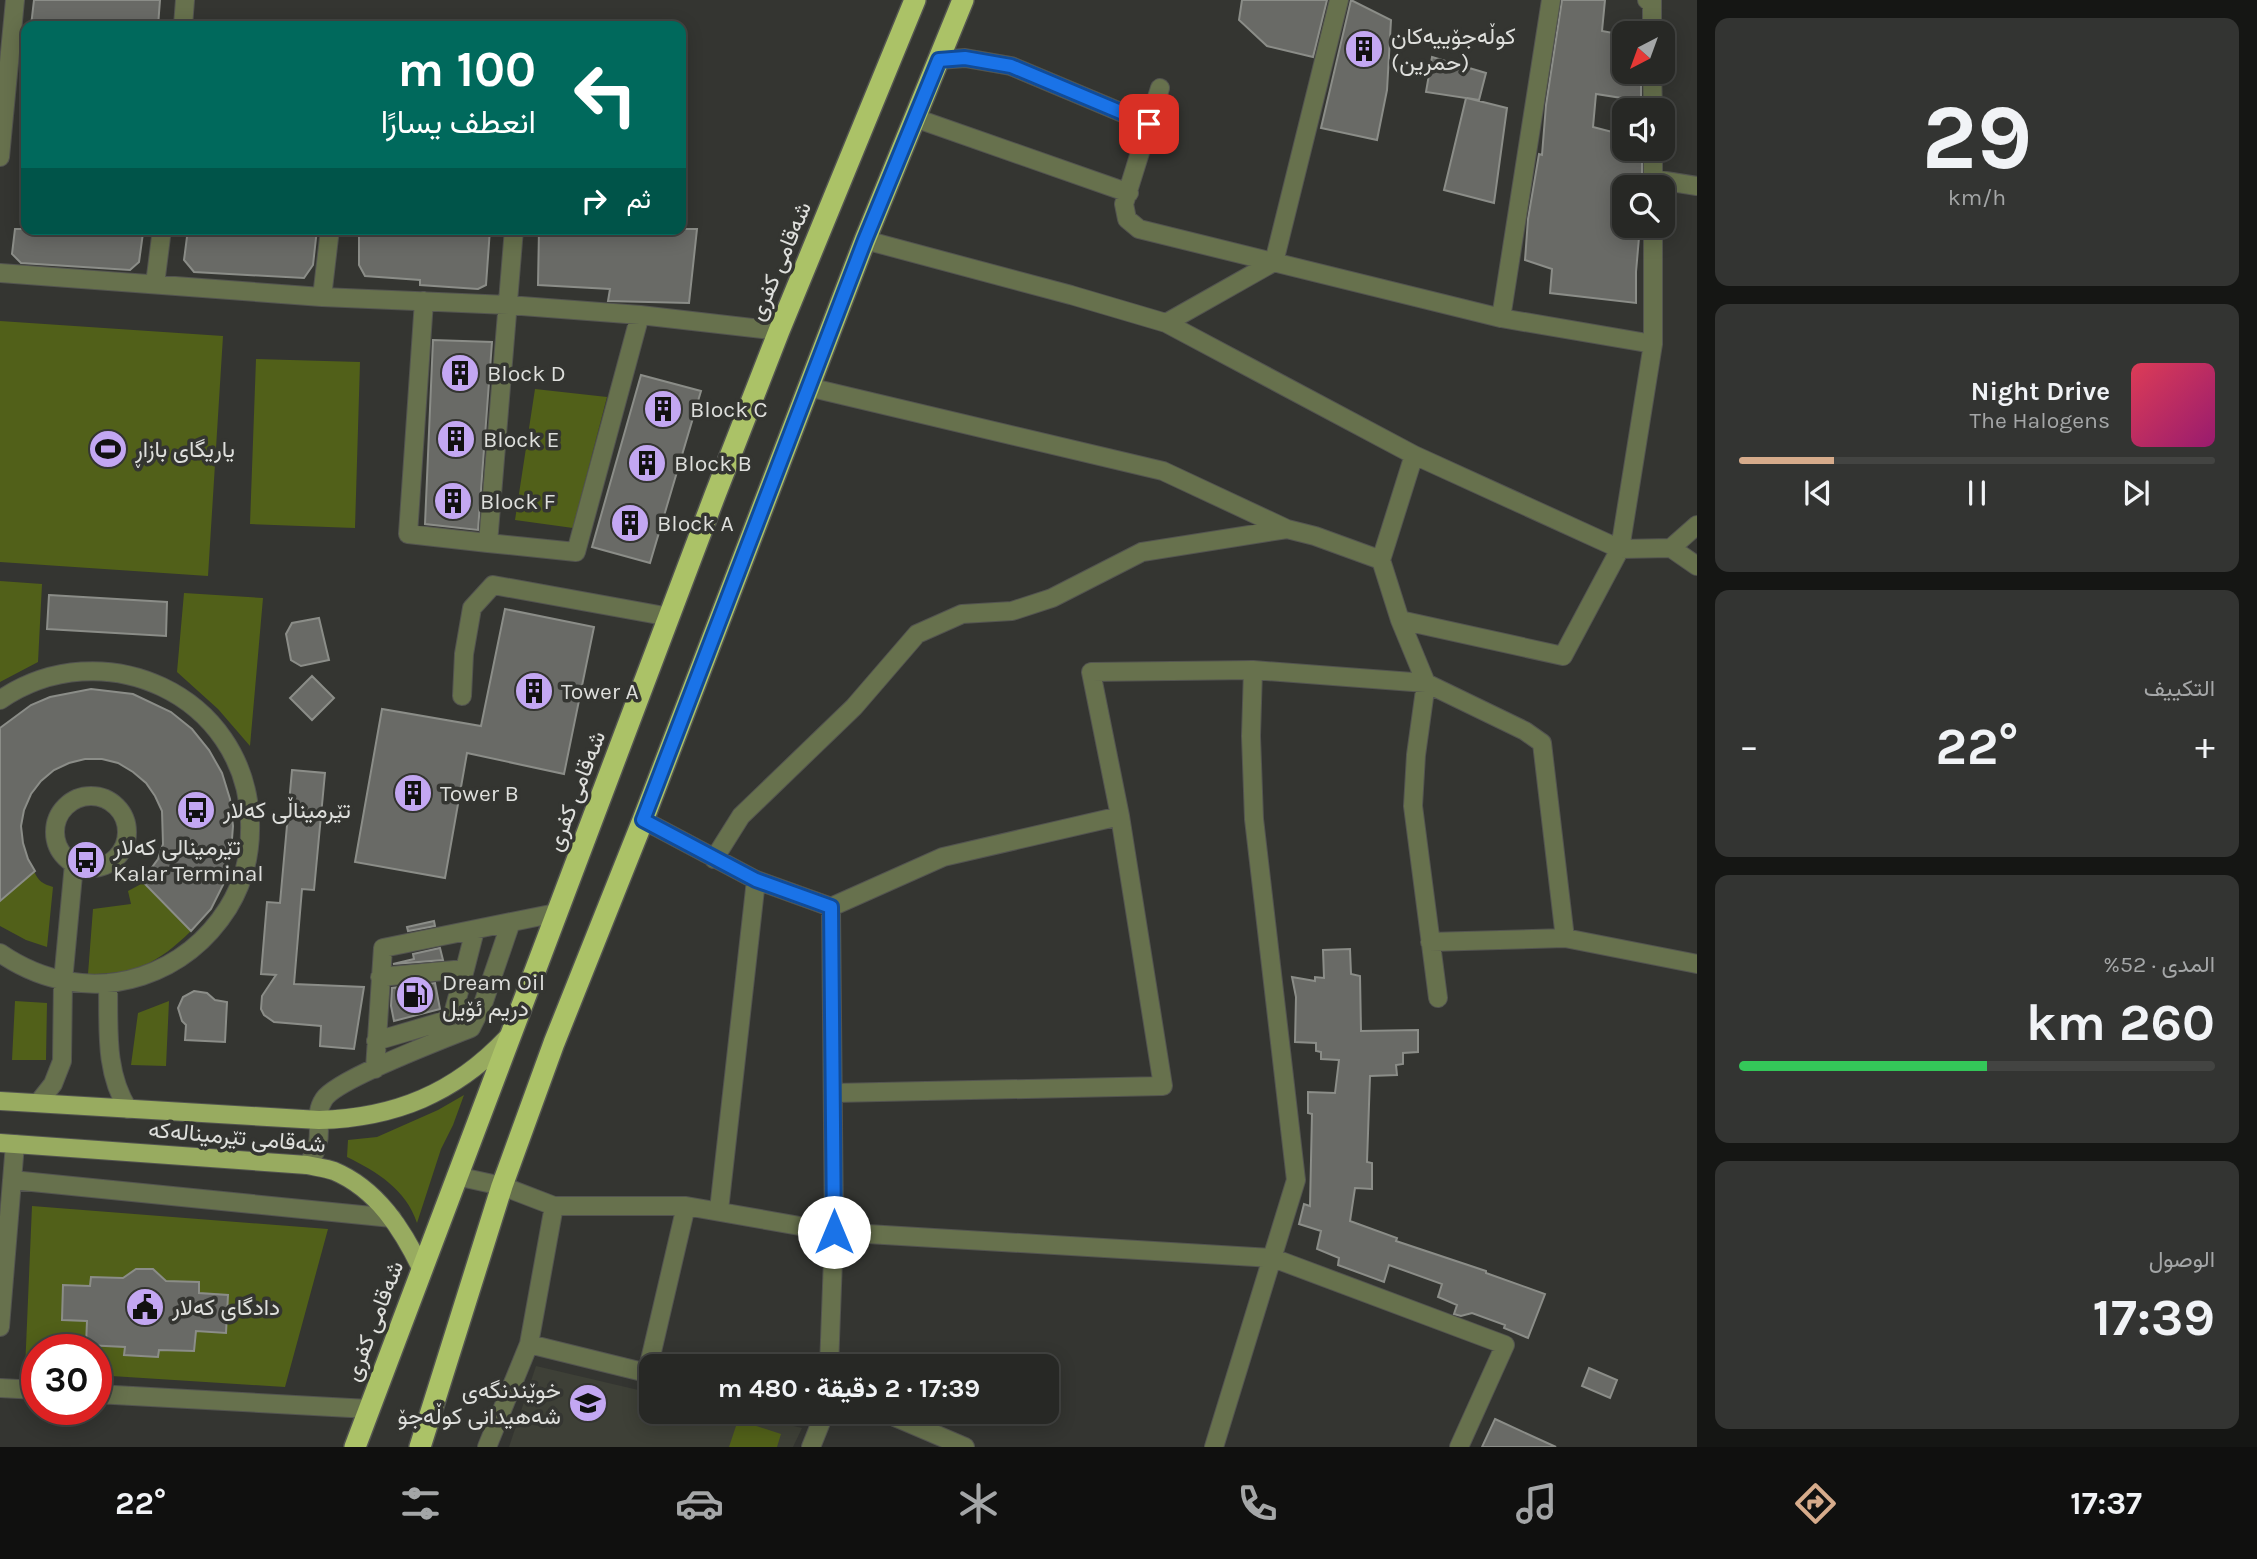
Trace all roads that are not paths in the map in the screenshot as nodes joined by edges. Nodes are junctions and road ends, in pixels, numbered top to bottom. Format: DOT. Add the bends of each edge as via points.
graph roads {
  1 [pos="15,0"];
  2 [pos="184,0"];
  3 [pos="915,0"];
  4 [pos="963,0"];
  5 [pos="1339,0"];
  6 [pos="1551,0"];
  7 [pos="1647,0"];
  8 [pos="183,21"];
  9 [pos="1652,21"];
  10 [pos="939,60"];
  11 [pos="1160,88"];
  12 [pos="915,118"];
  13 [pos="1149,124"];
  14 [pos="0,157"];
  15 [pos="1675,184"];
  16 [pos="1697,186"];
  17 [pos="1129,193"];
  18 [pos="161,235"];
  19 [pos="329,235"];
  20 [pos="514,235"];
  21 [pos="1653,238"];
  22 [pos="865,240"];
  23 [pos="1274,262"];
  24 [pos="0,274"];
  25 [pos="155,284"];
  26 [pos="322,297"];
  27 [pos="424,301"];
  28 [pos="508,305"];
  29 [pos="640,315"];
  30 [pos="1501,318"];
  31 [pos="1166,323"];
  32 [pos="779,331"];
  33 [pos="1653,345"];
  34 [pos="808,387"];
  35 [pos="1414,455"];
  36 [pos="1697,525"];
  37 [pos="1287,529"];
  38 [pos="488,543"];
  39 [pos="1620,548"];
  40 [pos="1671,548"];
  41 [pos="1381,560"];
  42 [pos="1697,566"];
  43 [pos="670,617"];
  44 [pos="1400,620"];
  45 [pos="1253,670"];
  46 [pos="1426,683"];
  47 [pos="462,696"];
  48 [pos="0,700"];
  49 [pos="1120,816"];
  50 [pos="643,820"];
  51 [pos="714,859"];
  52 [pos="75,864"];
  53 [pos="756,880"];
  54 [pos="831,907"];
  55 [pos="556,914"];
  56 [pos="511,922"];
  57 [pos="475,930"];
  58 [pos="1564,938"];
  59 [pos="1430,942"];
  60 [pos="0,953"];
  61 [pos="1697,964"];
  62 [pos="465,969"];
  63 [pos="380,977"];
  64 [pos="63,981"];
  65 [pos="108,983"];
  66 [pos="1438,999"];
  67 [pos="510,1036"];
  68 [pos="376,1041"];
  69 [pos="374,1069"];
  70 [pos="834,1093"];
  71 [pos="0,1101"];
  72 [pos="38,1103"];
  73 [pos="128,1109"];
  74 [pos="319,1121"];
  75 [pos="8,1143"];
  76 [pos="307,1165"];
  77 [pos="456,1176"];
  78 [pos="12,1180"];
  79 [pos="502,1186"];
  80 [pos="554,1206"];
  81 [pos="686,1206"];
  82 [pos="719,1210"];
  83 [pos="392,1218"];
  84 [pos="834,1232"];
  85 [pos="1273,1258"];
  86 [pos="422,1270"];
  87 [pos="0,1327"];
  88 [pos="529,1344"];
  89 [pos="653,1354"];
  90 [pos="830,1354"];
  91 [pos="639,1372"];
  92 [pos="0,1388"];
  93 [pos="21,1389"];
  94 [pos="112,1395"];
  95 [pos="369,1409"];
  96 [pos="821,1424"];
  97 [pos="911,1424"];
  98 [pos="355,1447"];
  99 [pos="420,1447"];
  100 [pos="488,1447"];
  101 [pos="811,1447"];
  102 [pos="965,1447"];
  103 [pos="1214,1447"];
  104 [pos="1459,1447"];
  1 -- 14 [label="street"];
  2 -- 8 [label="street"];
  3 -- 32 [label="highway, شەقامی کفری"];
  4 -- 10 [label="highway"];
  5 -- 23 [label="street"];
  6 -- 30 [label="street"];
  7 -- 9 [label="street" via="1652,1"];
  10 -- 12 [label="highway"];
  10 -- 13 [label="street" via="965,58 1011,66"];
  11 -- 13 [label="street"];
  12 -- 17 [label="street"];
  12 -- 22 [label="highway"];
  13 -- 17 [label="street"];
  15 -- 16 [label="street"];
  17 -- 23 [label="street" via="1124,204 1127,219 1139,229"];
  18 -- 25 [label="street"];
  19 -- 26 [label="street"];
  20 -- 28 [label="street"];
  21 -- 33 [label="street"];
  22 -- 31 [label="street"];
  22 -- 34 [label="highway"];
  23 -- 30 [label="street"];
  23 -- 31 [label="street"];
  24 -- 25 [label="street"];
  25 -- 26 [label="street"];
  26 -- 27 [label="street"];
  27 -- 28 [label="street"];
  27 -- 38 [label="street" via="408,534"];
  28 -- 29 [label="street"];
  28 -- 38 [label="street"];
  29 -- 32 [label="street"];
  29 -- 38 [label="street" via="576,552"];
  30 -- 33 [label="street"];
  31 -- 35 [label="street"];
  32 -- 43 [label="highway, شەقامی کفری"];
  33 -- 39 [label="street"];
  34 -- 37 [label="street" via="1163,471"];
  34 -- 50 [label="highway"];
  35 -- 39 [label="street"];
  35 -- 41 [label="street"];
  36 -- 40 [label="street"];
  37 -- 41 [label="street"];
  37 -- 51 [label="street" via="1142,552 1052,598 1012,611 962,614 917,634 854,707 741,816"];
  39 -- 40 [label="street"];
  39 -- 44 [label="street" via="1563,656"];
  40 -- 42 [label="street"];
  41 -- 44 [label="street"];
  43 -- 47 [label="street" via="493,585 472,608"];
  43 -- 55 [label="highway, شەقامی کفری"];
  44 -- 46 [label="street"];
  45 -- 46 [label="street"];
  45 -- 49 [label="street" via="1091,672"];
  45 -- 85 [label="street" via="1254,819 1296,1180"];
  46 -- 58 [label="street" via="1542,743"];
  46 -- 59 [label="street" via="1413,806"];
  48 -- 65 [label="street" via="35,681 79,670 145,679 185,699 202,714 239,769 250,835 245,868 233,900 207,936 172,963 130,980"];
  49 -- 54 [label="street" via="943,857"];
  49 -- 70 [label="street" via="1163,1086"];
  50 -- 51 [label="street"];
  50 -- 79 [label="highway"];
  51 -- 53 [label="street"];
  52 -- 52 [label="street" via="58,846 58,817 75,800 104,798 125,818 128,835 124,847 103,866"];
  52 -- 64 [label="street"];
  53 -- 54 [label="street"];
  53 -- 82 [label="street"];
  54 -- 70 [label="street"];
  55 -- 56 [label="street"];
  55 -- 67 [label="highway, شەقامی کفری"];
  56 -- 57 [label="street"];
  56 -- 69 [label="street" via="471,1028"];
  57 -- 62 [label="street"];
  57 -- 63 [label="street" via="383,948"];
  58 -- 59 [label="street"];
  58 -- 61 [label="street"];
  59 -- 66 [label="street"];
  60 -- 64 [label="street" via="20,966"];
  62 -- 63 [label="street"];
  62 -- 68 [label="street" via="453,1014 444,1021"];
  63 -- 68 [label="street"];
  64 -- 65 [label="street"];
  64 -- 72 [label="street" via="62,1061 53,1084"];
  65 -- 73 [label="street" via="112,1075"];
  67 -- 74 [label="main road" via="483,1064 449,1086 367,1117"];
  67 -- 77 [label="highway, شەقامی کفری"];
  68 -- 69 [label="street"];
  69 -- 74 [label="street" via="330,1092 321,1105"];
  70 -- 84 [label="street"];
  71 -- 72 [label="main road"];
  72 -- 73 [label="main road"];
  73 -- 74 [label="main road"];
  74 -- 76 [label="street" via="319,1146"];
  75 -- 76 [label="main road, شەقامی تێرمینالەکە"];
  75 -- 78 [label="street"];
  76 -- 83 [label="main road, شەقامی تێرمینالەکە" via="334,1171 355,1184"];
  77 -- 79 [label="street"];
  77 -- 86 [label="highway, شەقامی کفری"];
  78 -- 83 [label="street"];
  78 -- 87 [label="street"];
  79 -- 80 [label="street"];
  79 -- 99 [label="highway"];
  80 -- 81 [label="street"];
  80 -- 88 [label="street"];
  81 -- 82 [label="street"];
  81 -- 89 [label="street"];
  82 -- 84 [label="street"];
  83 -- 86 [label="main road, شەقامی تێرمینالەکە"];
  84 -- 85 [label="street"];
  84 -- 90 [label="street"];
  85 -- 103 [label="street"];
  85 -- 104 [label="street" via="1505,1345"];
  86 -- 95 [label="highway, شەقامی کفری"];
  88 -- 91 [label="street"];
  88 -- 100 [label="street"];
  92 -- 93 [label="street"];
  94 -- 95 [label="street"];
  95 -- 98 [label="highway, شەقامی کفری"];
  96 -- 101 [label="street"];
  97 -- 102 [label="street"];
}
